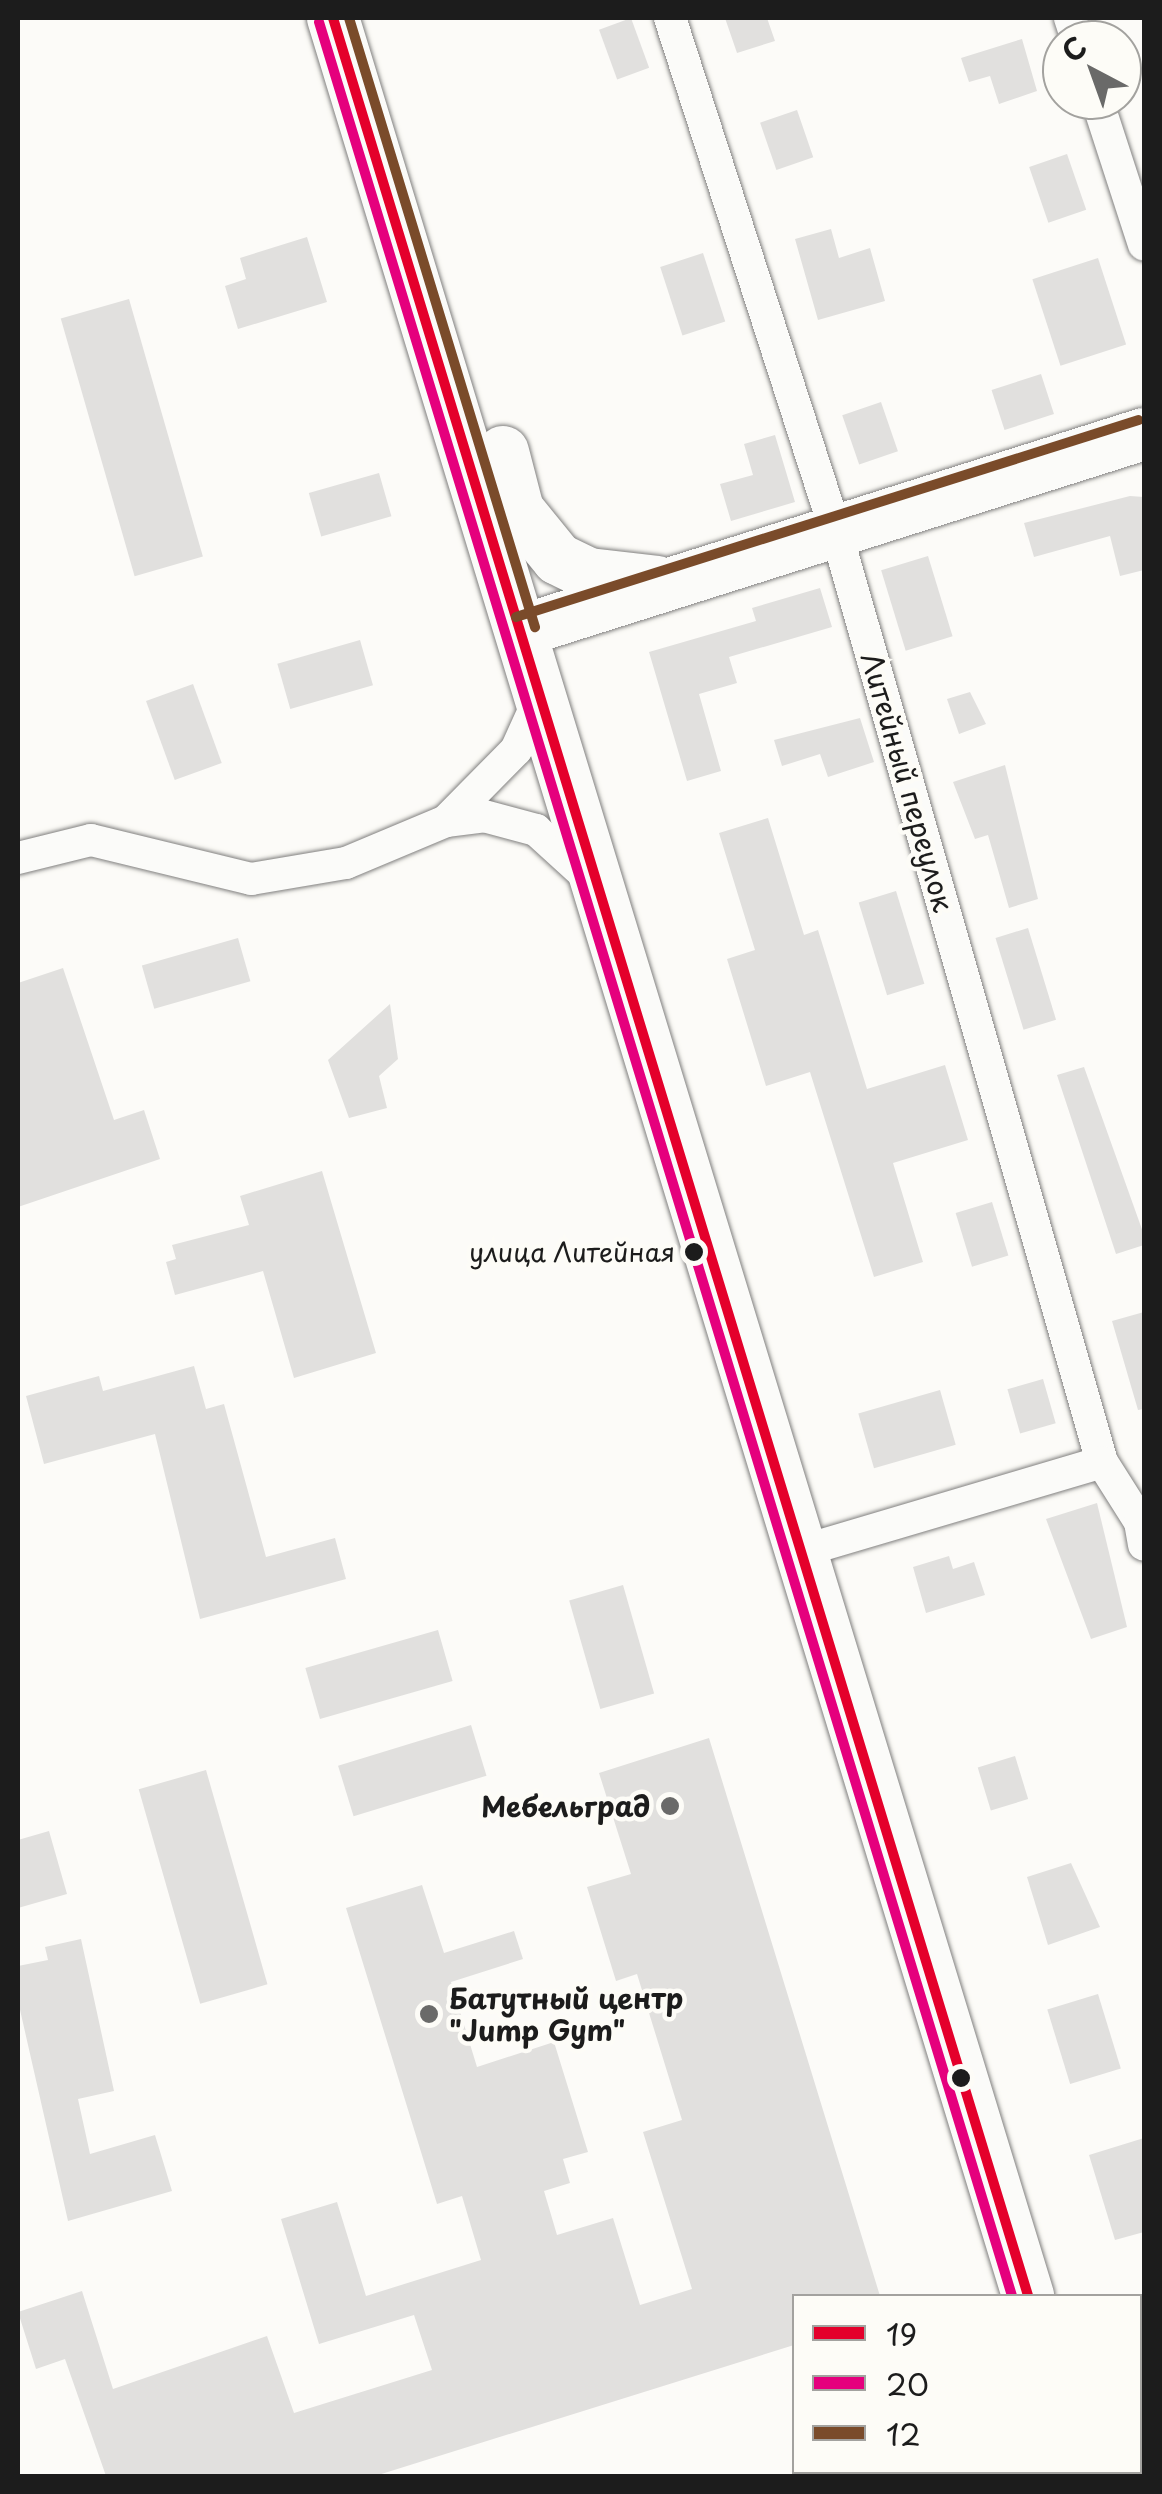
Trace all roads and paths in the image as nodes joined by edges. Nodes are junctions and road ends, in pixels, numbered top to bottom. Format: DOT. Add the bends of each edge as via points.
graph roads {
  1 [pos="333,18"];
  2 [pos="670,18"];
  3 [pos="1103,120"];
  4 [pos="1144,245"];
  5 [pos="456,418"];
  6 [pos="1144,434"];
  7 [pos="838,535"];
  8 [pos="668,586"];
  9 [pos="521,631"];
  10 [pos="540,697"];
  11 [pos="446,821"];
  12 [pos="18,858"];
  13 [pos="596,884"];
  14 [pos="1102,1462"];
  15 [pos="1143,1529"];
  16 [pos="802,1551"];
  17 [pos="1027,2294"];
  1 -- 5 [label="main road"];
  2 -- 7 [label="street, Литейный переулок"];
  3 -- 4 [label="street"];
  5 -- 8 [label="main road" via="504,452 518,510 558,558 590,574"];
  5 -- 9 [label="main road"];
  6 -- 7 [label="main road"];
  7 -- 8 [label="main road"];
  7 -- 14 [label="street, Литейный переулок"];
  8 -- 9 [label="main road"];
  9 -- 10 [label="main road"];
  10 -- 11 [label="street" via="516,750"];
  10 -- 13 [label="main road"];
  11 -- 12 [label="street" via="300,876 211,873 90,840"];
  11 -- 13 [label="street" via="484,816 536,830"];
  13 -- 16 [label="main road"];
  14 -- 15 [label="street, Литейный переулок"];
  14 -- 16 [label="street"];
  16 -- 17 [label="main road"];
}
